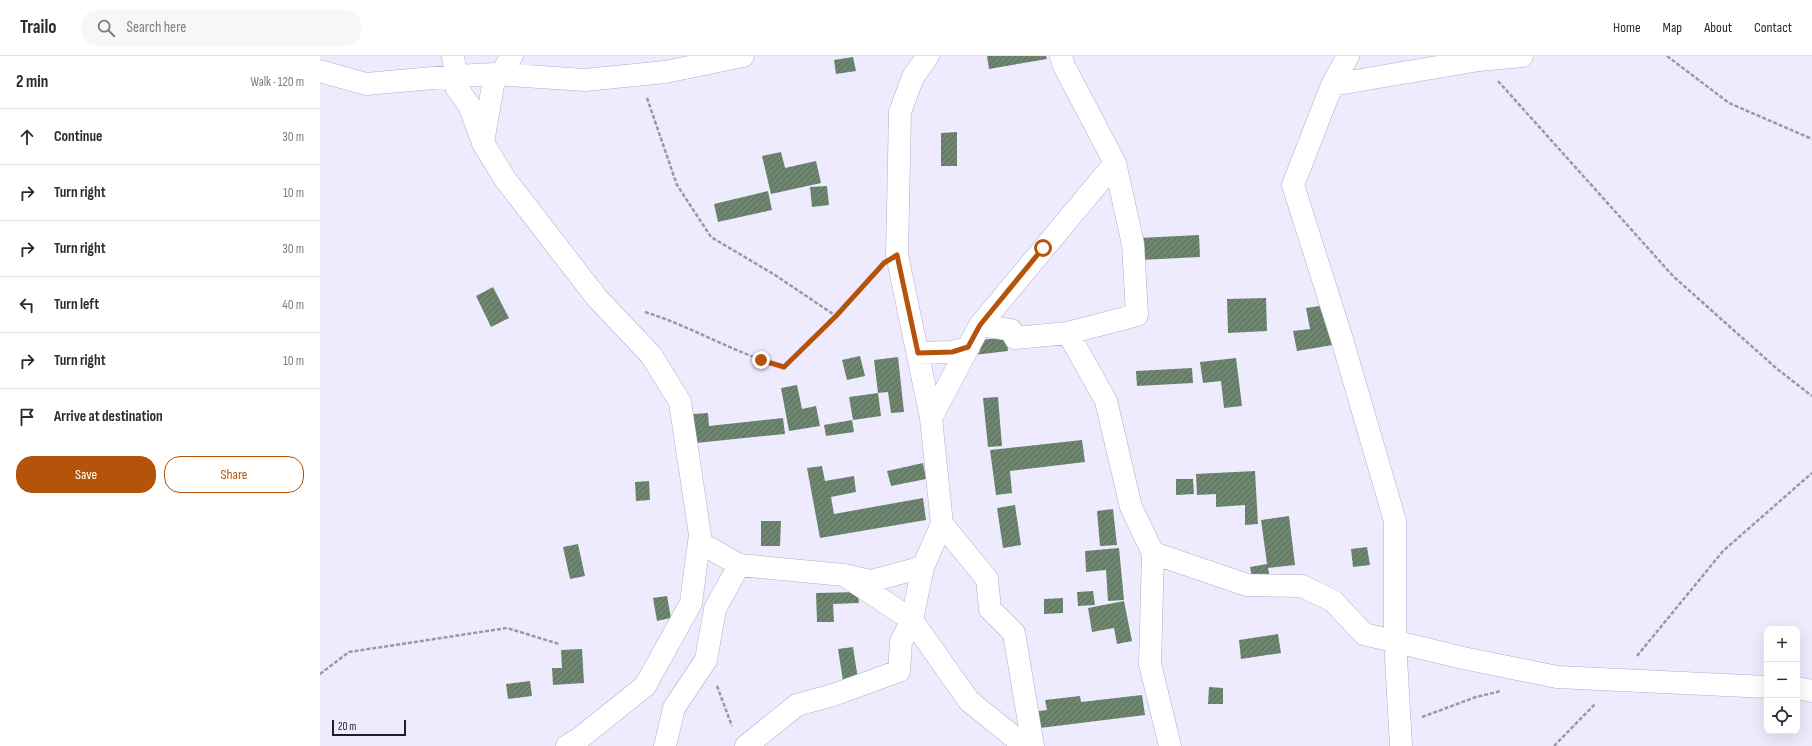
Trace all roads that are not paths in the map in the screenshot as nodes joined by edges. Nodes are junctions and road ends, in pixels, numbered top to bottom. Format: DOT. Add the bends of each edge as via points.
graph roads {
  1 [pos="512,56"];
  2 [pos="743,56"];
  3 [pos="928,56"];
  4 [pos="1061,56"];
  5 [pos="1348,56"];
  6 [pos="1522,56"];
  7 [pos="1476,58"];
  8 [pos="455,66"];
  9 [pos="320,71"];
  10 [pos="498,74"];
  11 [pos="1332,85"];
  12 [pos="482,143"];
  13 [pos="1114,163"];
  14 [pos="980,325"];
  15 [pos="1068,333"];
  16 [pos="968,347"];
  17 [pos="918,353"];
  18 [pos="931,418"];
  19 [pos="942,524"];
  20 [pos="699,542"];
  21 [pos="1153,553"];
  22 [pos="739,565"];
  23 [pos="923,567"];
  24 [pos="844,575"];
  25 [pos="912,620"];
  26 [pos="1395,641"];
  27 [pos="1764,687"];
  28 [pos="1800,689"];
  29 [pos="1812,691"];
  30 [pos="740,740"];
  31 [pos="567,746"];
  32 [pos="665,746"];
  33 [pos="1025,746"];
  34 [pos="1033,746"];
  35 [pos="1170,746"];
  36 [pos="1402,746"];
  1 -- 10 [label="street"];
  2 -- 10 [label="street" via="665,72 585,80"];
  3 -- 17 [label="street" via="913,77 900,112 897,255"];
  4 -- 13 [label="street"];
  5 -- 11 [label="street"];
  6 -- 7 [label="street"];
  7 -- 11 [label="street"];
  8 -- 9 [label="street" via="366,84"];
  8 -- 10 [label="street"];
  8 -- 12 [label="street" via="456,87 469,105"];
  10 -- 12 [label="street"];
  11 -- 26 [label="street" via="1292,185 1341,336 1395,521"];
  12 -- 20 [label="street" via="505,179 569,263 597,298 651,355 680,402"];
  13 -- 14 [label="street"];
  13 -- 15 [label="street" via="1133,244 1137,315"];
  14 -- 15 [label="street" via="1012,330 1015,338"];
  14 -- 16 [label="street"];
  15 -- 21 [label="street" via="1106,401 1131,506"];
  16 -- 17 [label="street" via="952,352"];
  16 -- 18 [label="street"];
  17 -- 18 [label="street"];
  18 -- 19 [label="street"];
  19 -- 23 [label="street"];
  19 -- 34 [label="street" via="987,579 990,609 1014,633"];
  20 -- 22 [label="street"];
  20 -- 31 [label="street" via="691,603 645,686"];
  21 -- 26 [label="street" via="1247,585 1302,586 1333,601 1364,634"];
  21 -- 35 [label="street" via="1150,664"];
  22 -- 24 [label="street"];
  22 -- 32 [label="street" via="715,609 706,660 674,708"];
  23 -- 24 [label="street" via="871,581"];
  23 -- 25 [label="street"];
  24 -- 25 [label="street"];
  25 -- 30 [label="street" via="901,642 899,671 797,705"];
  25 -- 33 [label="street" via="968,701"];
  26 -- 27 [label="street" via="1557,677"];
  26 -- 36 [label="street"];
  28 -- 29 [label="street"];
}
